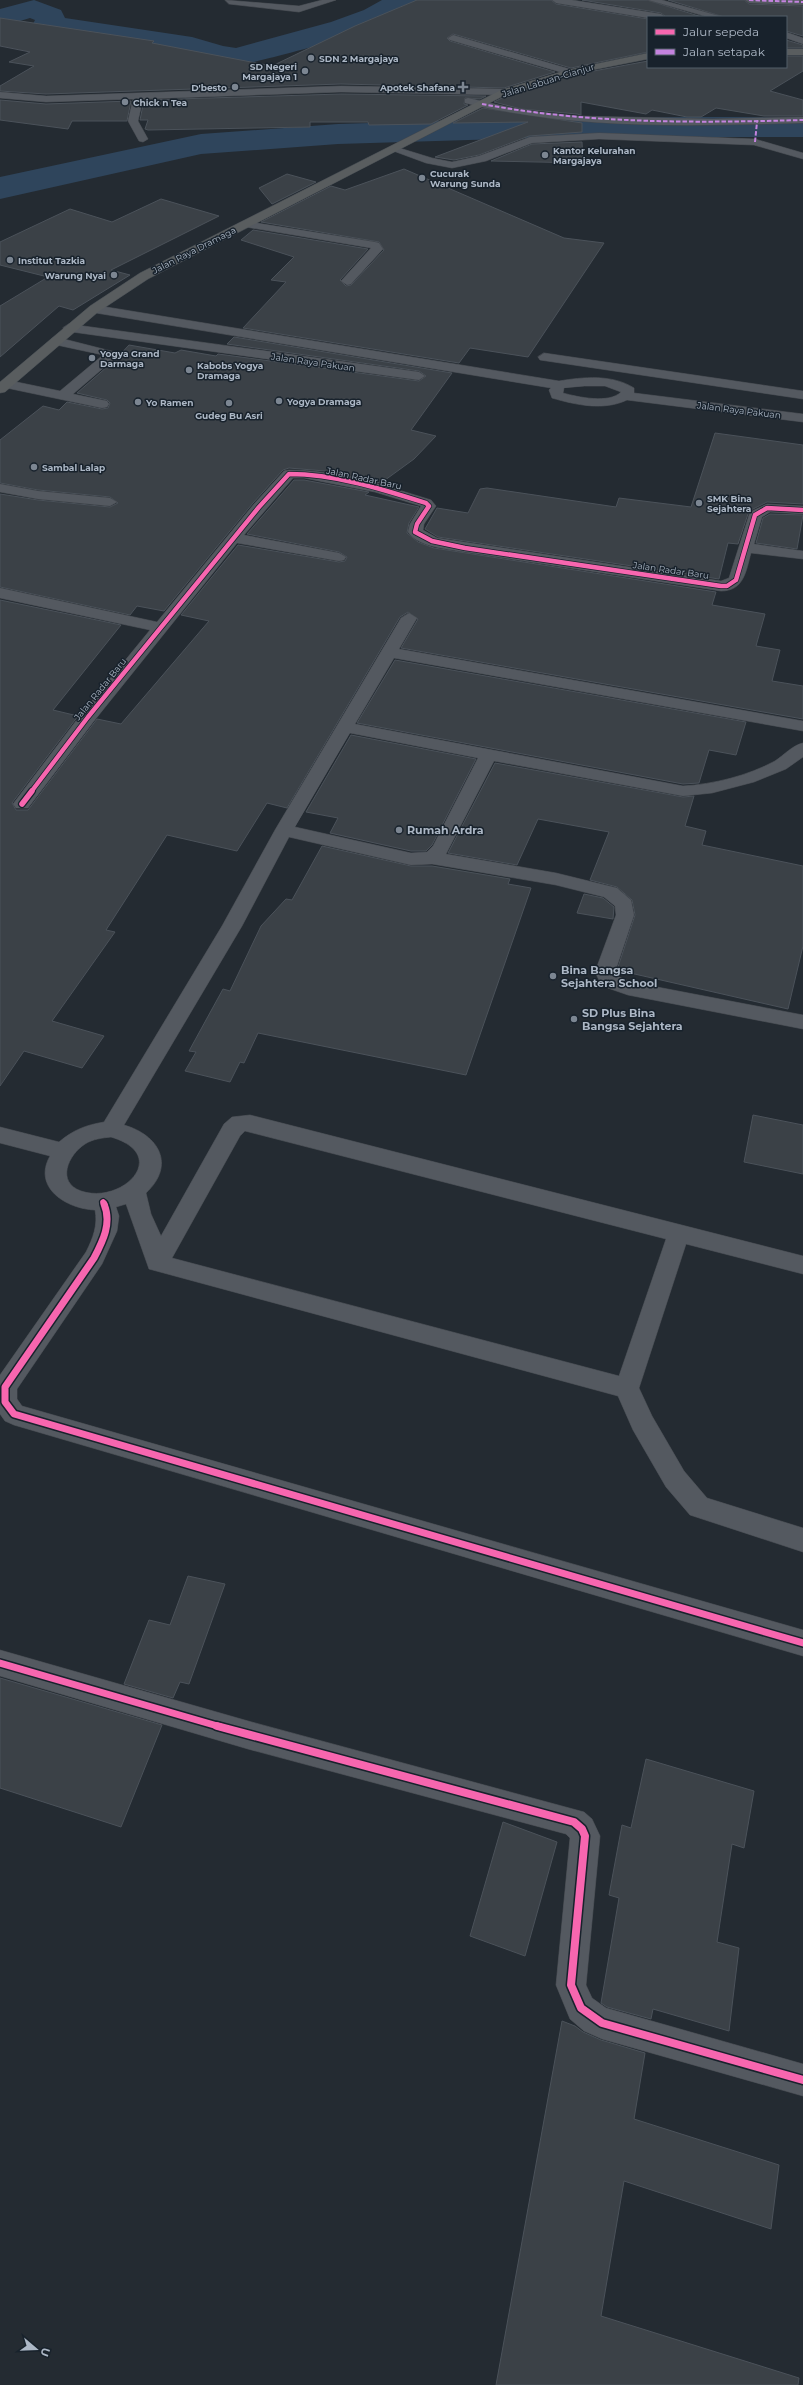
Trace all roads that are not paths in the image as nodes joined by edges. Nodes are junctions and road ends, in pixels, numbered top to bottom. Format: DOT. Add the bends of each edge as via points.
graph roads {
  1 [pos="332,0"];
  2 [pos="556,0"];
  3 [pos="652,0"];
  4 [pos="750,0"];
  5 [pos="228,1"];
  6 [pos="803,2"];
  7 [pos="655,16"];
  8 [pos="715,16"];
  9 [pos="787,36"];
  10 [pos="453,38"];
  11 [pos="803,40"];
  12 [pos="787,47"];
  13 [pos="787,52"];
  14 [pos="803,52"];
  15 [pos="647,56"];
  16 [pos="570,72"];
  17 [pos="426,89"];
  18 [pos="504,92"];
  19 [pos="2,96"];
  20 [pos="138,97"];
  21 [pos="478,106"];
  22 [pos="803,120"];
  23 [pos="757,123"];
  24 [pos="143,139"];
  25 [pos="755,140"];
  26 [pos="408,142"];
  27 [pos="392,149"];
  28 [pos="803,156"];
  29 [pos="244,224"];
  30 [pos="347,282"];
  31 [pos="94,309"];
  32 [pos="185,322"];
  33 [pos="69,328"];
  34 [pos="56,341"];
  35 [pos="166,342"];
  36 [pos="544,357"];
  37 [pos="432,378"];
  38 [pos="464,382"];
  39 [pos="3,386"];
  40 [pos="558,390"];
  41 [pos="627,393"];
  42 [pos="64,395"];
  43 [pos="803,395"];
  44 [pos="102,404"];
  45 [pos="711,407"];
  46 [pos="803,418"];
  47 [pos="710,422"];
  48 [pos="0,488"];
  49 [pos="110,502"];
  50 [pos="803,510"];
  51 [pos="234,538"];
  52 [pos="747,548"];
  53 [pos="803,555"];
  54 [pos="339,557"];
  55 [pos="0,593"];
  56 [pos="409,618"];
  57 [pos="162,628"];
  58 [pos="389,652"];
  59 [pos="803,726"];
  60 [pos="344,727"];
  61 [pos="803,748"];
  62 [pos="488,754"];
  63 [pos="22,804"];
  64 [pos="284,830"];
  65 [pos="432,858"];
  66 [pos="803,1022"];
  67 [pos="111,1129"];
  68 [pos="0,1135"];
  69 [pos="62,1151"];
  70 [pos="134,1192"];
  71 [pos="103,1202"];
  72 [pos="679,1232"];
  73 [pos="157,1263"];
  74 [pos="803,1265"];
  75 [pos="628,1388"];
  76 [pos="803,1540"];
  77 [pos="803,1643"];
  78 [pos="0,1663"];
  79 [pos="803,2080"];
  1 -- 5 [label="street" via="299,9"];
  2 -- 7 [label="street"];
  3 -- 8 [label="street"];
  4 -- 6 [label="street"];
  9 -- 11 [label="street"];
  10 -- 16 [label="street"];
  12 -- 14 [label="street"];
  13 -- 14 [label="highway"];
  15 -- 16 [label="highway, Jalan Labuan-Cianjur"];
  16 -- 18 [label="highway, Jalan Labuan-Cianjur"];
  17 -- 18 [label="street"];
  17 -- 20 [label="street" via="341,89"];
  17 -- 21 [label="street"];
  18 -- 21 [label="highway, Jalan Labuan-Cianjur"];
  19 -- 20 [label="street" via="46,99"];
  20 -- 24 [label="street" via="133,121"];
  21 -- 23 [label="street" via="577,119"];
  21 -- 26 [label="highway, Jalan Labuan-Cianjur"];
  22 -- 23 [label="street"];
  23 -- 25 [label="street"];
  25 -- 27 [label="street" via="557,137 530,140 482,159 452,165"];
  25 -- 28 [label="street"];
  26 -- 27 [label="highway, Jalan Raya Dramaga"];
  27 -- 29 [label="highway, Jalan Raya Dramaga"];
  29 -- 30 [label="street" via="378,247"];
  29 -- 31 [label="highway, Jalan Raya Dramaga" via="144,276"];
  31 -- 32 [label="street, Jalan Raya Pakuan"];
  31 -- 33 [label="highway, Jalan Raya Dramaga"];
  32 -- 35 [label="street"];
  32 -- 40 [label="street, Jalan Raya Pakuan"];
  33 -- 34 [label="highway, Jalan Raya Dramaga"];
  33 -- 35 [label="street, Jalan Raya Pakuan"];
  34 -- 39 [label="highway, Jalan Raya Dramaga"];
  34 -- 42 [label="street" via="111,355"];
  35 -- 37 [label="street, Jalan Raya Pakuan"];
  36 -- 43 [label="street"];
  38 -- 40 [label="street"];
  39 -- 42 [label="street"];
  40 -- 41 [label="street" via="594,402 618,400"];
  40 -- 41 [label="street" via="584,382 620,385"];
  41 -- 45 [label="street, Jalan Raya Pakuan"];
  42 -- 44 [label="street"];
  45 -- 46 [label="street, Jalan Raya Pakuan"];
  45 -- 47 [label="street"];
  48 -- 49 [label="street" via="38,495"];
  50 -- 52 [label="street, Jalan Radar Baru" via="776,507 760,511 753,522"];
  51 -- 52 [label="street, Jalan Radar Baru" via="285,476 298,474 378,488 426,503 429,506 416,524 415,532 432,541 464,548 727,586 736,580"];
  51 -- 54 [label="street"];
  51 -- 57 [label="street, Jalan Radar Baru"];
  52 -- 53 [label="street"];
  55 -- 57 [label="street"];
  56 -- 58 [label="street"];
  57 -- 63 [label="street, Jalan Radar Baru" via="88,717"];
  58 -- 59 [label="street"];
  58 -- 60 [label="street"];
  60 -- 62 [label="street"];
  60 -- 64 [label="street"];
  61 -- 62 [label="street" via="791,759 769,770 726,785 695,791 683,791"];
  62 -- 65 [label="street" via="441,849"];
  64 -- 65 [label="street" via="411,859"];
  64 -- 67 [label="street" via="232,926"];
  65 -- 66 [label="street" via="556,879 610,892 624,904 625,915 605,972 609,981 628,988"];
  67 -- 69 [label="street" via="84,1134"];
  67 -- 70 [label="street" via="137,1137 149,1152 150,1171 146,1180"];
  68 -- 69 [label="street"];
  69 -- 71 [label="street" via="56,1165 56,1174 63,1190 79,1200"];
  70 -- 71 [label="street" via="122,1198"];
  70 -- 73 [label="street"];
  71 -- 77 [label="street" via="108,1220 104,1240 5,1387 5,1402 14,1414"];
  72 -- 73 [label="street" via="266,1126 240,1123 232,1130"];
  72 -- 74 [label="street"];
  72 -- 75 [label="street"];
  73 -- 75 [label="street"];
  75 -- 76 [label="street" via="642,1422 675,1479 699,1507"];
  78 -- 79 [label="street" via="255,1737 574,1822 585,1836 571,1985 575,2002 581,2011 602,2023"];
}
